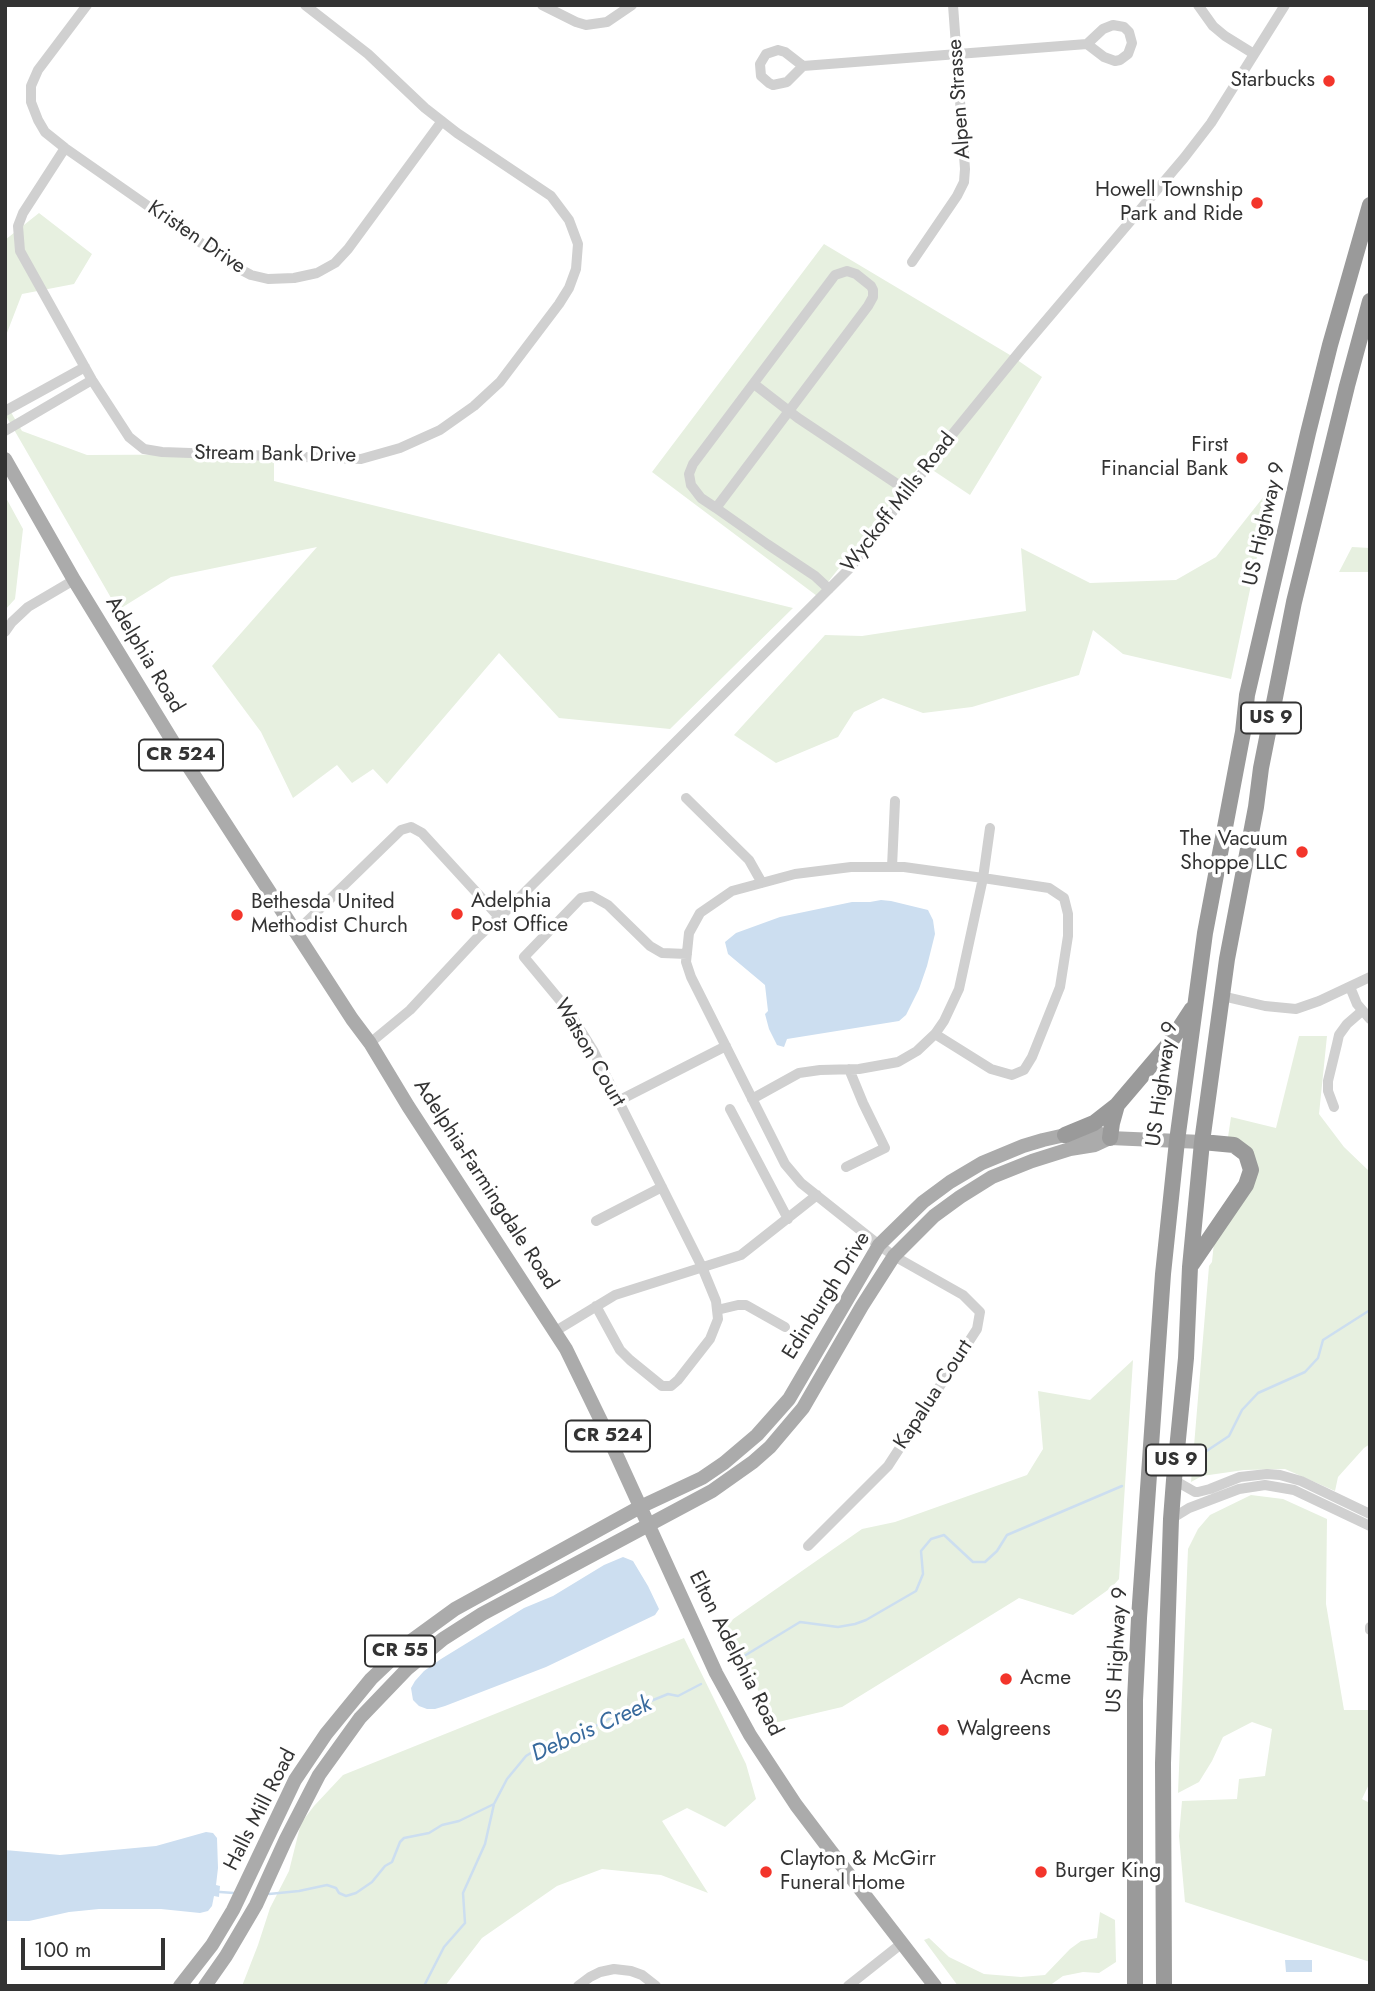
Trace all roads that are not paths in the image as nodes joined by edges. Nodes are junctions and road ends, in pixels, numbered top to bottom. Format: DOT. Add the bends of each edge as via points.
graph roads {
  1 [pos="86,5"];
  2 [pos="305,5"];
  3 [pos="542,5"];
  4 [pos="632,5"];
  5 [pos="953,5"];
  6 [pos="1198,5"];
  7 [pos="1285,5"];
  8 [pos="1087,44"];
  9 [pos="957,54"];
  10 [pos="1254,54"];
  11 [pos="803,66"];
  12 [pos="442,121"];
  13 [pos="65,148"];
  14 [pos="1370,205"];
  15 [pos="912,262"];
  16 [pos="1370,301"];
  17 [pos="85,366"];
  18 [pos="92,380"];
  19 [pos="754,384"];
  20 [pos="5,411"];
  21 [pos="790,411"];
  22 [pos="5,431"];
  23 [pos="5,458"];
  24 [pos="909,492"];
  25 [pos="716,508"];
  26 [pos="74,580"];
  27 [pos="829,589"];
  28 [pos="5,632"];
  29 [pos="686,798"];
  30 [pos="895,801"];
  31 [pos="990,828"];
  32 [pos="892,867"];
  33 [pos="982,878"];
  34 [pos="762,883"];
  35 [pos="499,917"];
  36 [pos="296,932"];
  37 [pos="687,954"];
  38 [pos="1370,977"];
  39 [pos="1350,987"];
  40 [pos="1222,996"];
  41 [pos="1195,1004"];
  42 [pos="1366,1015"];
  43 [pos="934,1034"];
  44 [pos="370,1043"];
  45 [pos="726,1046"];
  46 [pos="849,1069"];
  47 [pos="752,1099"];
  48 [pos="618,1101"];
  49 [pos="1117,1105"];
  50 [pos="1334,1107"];
  51 [pos="730,1109"];
  52 [pos="1065,1135"];
  53 [pos="1110,1138"];
  54 [pos="1177,1141"];
  55 [pos="1202,1142"];
  56 [pos="846,1167"];
  57 [pos="662,1187"];
  58 [pos="817,1195"];
  59 [pos="788,1219"];
  60 [pos="596,1221"];
  61 [pos="879,1245"];
  62 [pos="894,1256"];
  63 [pos="1190,1266"];
  64 [pos="702,1268"];
  65 [pos="596,1306"];
  66 [pos="717,1310"];
  67 [pos="785,1327"];
  68 [pos="554,1332"];
  69 [pos="566,1349"];
  70 [pos="1174,1480"];
  71 [pos="1312,1492"];
  72 [pos="640,1507"];
  73 [pos="1370,1514"];
  74 [pos="1171,1519"];
  75 [pos="648,1524"];
  76 [pos="1370,1526"];
  77 [pos="808,1546"];
  78 [pos="901,1944"];
  79 [pos="180,1986"];
  80 [pos="205,1986"];
  81 [pos="578,1986"];
  82 [pos="656,1986"];
  83 [pos="848,1986"];
  84 [pos="935,1986"];
  85 [pos="1135,1986"];
  86 [pos="1164,1986"];
  1 -- 13 [label="street, Kristen Drive" via="31,86 38,120"];
  2 -- 12 [label="street, Stream Bank Drive"];
  3 -- 4 [label="street" via="586,25 607,22"];
  5 -- 9 [label="street, Alpen Strasse"];
  6 -- 10 [label="street" via="1224,36"];
  7 -- 10 [label="street, Wyckoff Mills Road"];
  8 -- 9 [label="street"];
  9 -- 11 [label="street"];
  9 -- 15 [label="street, Alpen Strasse" via="964,182"];
  10 -- 24 [label="street, Wyckoff Mills Road" via="1184,158 1021,350"];
  12 -- 13 [label="street, Kristen Drive" via="335,263 294,278 268,279 234,266"];
  12 -- 18 [label="street, Stream Bank Drive" via="551,196 569,219 578,244 576,270 559,304 499,382 474,406 440,430 361,459 162,452 144,449 129,437"];
  13 -- 17 [label="street, Stream Bank Drive" via="23,213 18,239 20,251"];
  14 -- 41 [label="highway, US Highway 9 / US 9" via="1311,420 1247,695"];
  16 -- 40 [label="highway, US 9" via="1294,601"];
  17 -- 18 [label="street, Stream Bank Drive"];
  17 -- 20 [label="street"];
  18 -- 22 [label="street"];
  19 -- 21 [label="street"];
  19 -- 21 [label="street" via="835,275 847,271 864,279 873,290 871,301"];
  19 -- 25 [label="street" via="690,468 691,485"];
  21 -- 24 [label="street"];
  21 -- 25 [label="street"];
  23 -- 26 [label="main road, Adelphia Road / CR 524"];
  24 -- 27 [label="street, Wyckoff Mills Road"];
  25 -- 27 [label="street"];
  26 -- 28 [label="street" via="28,607"];
  26 -- 36 [label="main road, Adelphia Road / CR 524"];
  27 -- 35 [label="street, Wyckoff Mills Road"];
  29 -- 34 [label="street" via="749,860"];
  30 -- 32 [label="street"];
  31 -- 33 [label="street"];
  32 -- 33 [label="street"];
  32 -- 34 [label="street" via="850,867"];
  33 -- 43 [label="street" via="960,989"];
  33 -- 43 [label="street" via="1049,888 1064,898 1068,936 1060,987 1032,1057 1024,1070 1012,1075 991,1069"];
  34 -- 37 [label="street" via="732,891 700,913 689,933"];
  35 -- 36 [label="street" via="422,833 411,827 401,830"];
  35 -- 44 [label="street, Wyckoff Mills Road" via="410,1010"];
  36 -- 44 [label="main road, Adelphia Road / CR 524"];
  37 -- 45 [label="street" via="691,977"];
  37 -- 48 [label="street, Watson Court" via="662,953 650,946 593,896 581,898 524,957 568,1010"];
  38 -- 39 [label="street"];
  39 -- 40 [label="street" via="1288,1009"];
  39 -- 42 [label="street"];
  40 -- 55 [label="highway, US 9"];
  41 -- 49 [label="highway" via="1169,1044"];
  41 -- 54 [label="highway, US Highway 9 / US 9"];
  42 -- 50 [label="street" via="1347,1024 1339,1035 1328,1081"];
  43 -- 46 [label="street" via="898,1062"];
  44 -- 68 [label="main road, Adelphia-Farmingdale Road / CR 524"];
  45 -- 47 [label="street"];
  45 -- 48 [label="street"];
  46 -- 47 [label="street" via="799,1073"];
  46 -- 56 [label="street" via="885,1148"];
  47 -- 58 [label="street" via="785,1164"];
  48 -- 57 [label="street, Watson Court"];
  49 -- 52 [label="highway" via="1094,1123"];
  49 -- 53 [label="highway"];
  51 -- 59 [label="street"];
  52 -- 53 [label="main road, Edinburgh Drive" via="1098,1133"];
  52 -- 61 [label="main road, Edinburgh Drive" via="982,1163 923,1202"];
  53 -- 54 [label="main road, Edinburgh Drive"];
  53 -- 62 [label="main road, Edinburgh Drive" via="992,1177 934,1216"];
  54 -- 55 [label="main road, Edinburgh Drive"];
  54 -- 85 [label="highway, US Highway 9 / US 9" via="1156,1362 1135,1700"];
  55 -- 63 [label="highway, US 9"];
  55 -- 63 [label="highway" via="1234,1144 1246,1154 1251,1170 1247,1185"];
  57 -- 60 [label="street"];
  57 -- 64 [label="street, Watson Court"];
  58 -- 59 [label="street"];
  58 -- 61 [label="street"];
  59 -- 64 [label="street" via="741,1255"];
  61 -- 62 [label="street"];
  61 -- 72 [label="main road, Edinburgh Drive" via="789,1399 757,1435 713,1471"];
  62 -- 75 [label="main road, Edinburgh Drive" via="787,1430 733,1477"];
  62 -- 77 [label="street, Kapalua Court" via="963,1295 980,1312 977,1329 888,1466"];
  63 -- 70 [label="highway, US 9"];
  64 -- 65 [label="street" via="615,1295"];
  64 -- 66 [label="street, Watson Court"];
  65 -- 66 [label="street" via="620,1350 662,1386 678,1380 710,1339"];
  65 -- 68 [label="street"];
  66 -- 67 [label="street" via="746,1305"];
  68 -- 69 [label="main road, Adelphia-Farmingdale Road / CR 524"];
  69 -- 72 [label="main road, Elton Adelphia Road / CR 524"];
  70 -- 71 [label="street" via="1195,1492 1266,1474 1291,1477"];
  70 -- 74 [label="highway, US 9"];
  71 -- 73 [label="street"];
  71 -- 74 [label="street" via="1251,1486"];
  71 -- 76 [label="street"];
  72 -- 75 [label="main road, Elton Adelphia Road / CR 524"];
  72 -- 79 [label="main road, Halls Mill Road / CR 55" via="472,1598 381,1669 341,1714 295,1780 237,1904"];
  74 -- 86 [label="highway, US 9" via="1163,1779"];
  75 -- 78 [label="main road, Elton Adelphia Road / CR 524" via="716,1674 750,1735 796,1805"];
  75 -- 80 [label="main road, Halls Mill Road / CR 55" via="473,1619 394,1682 331,1756 256,1905"];
  78 -- 83 [label="street"];
  78 -- 84 [label="main road, Elton Adelphia Road / CR 524"];
  81 -- 82 [label="street" via="614,1969 642,1975"];
}
